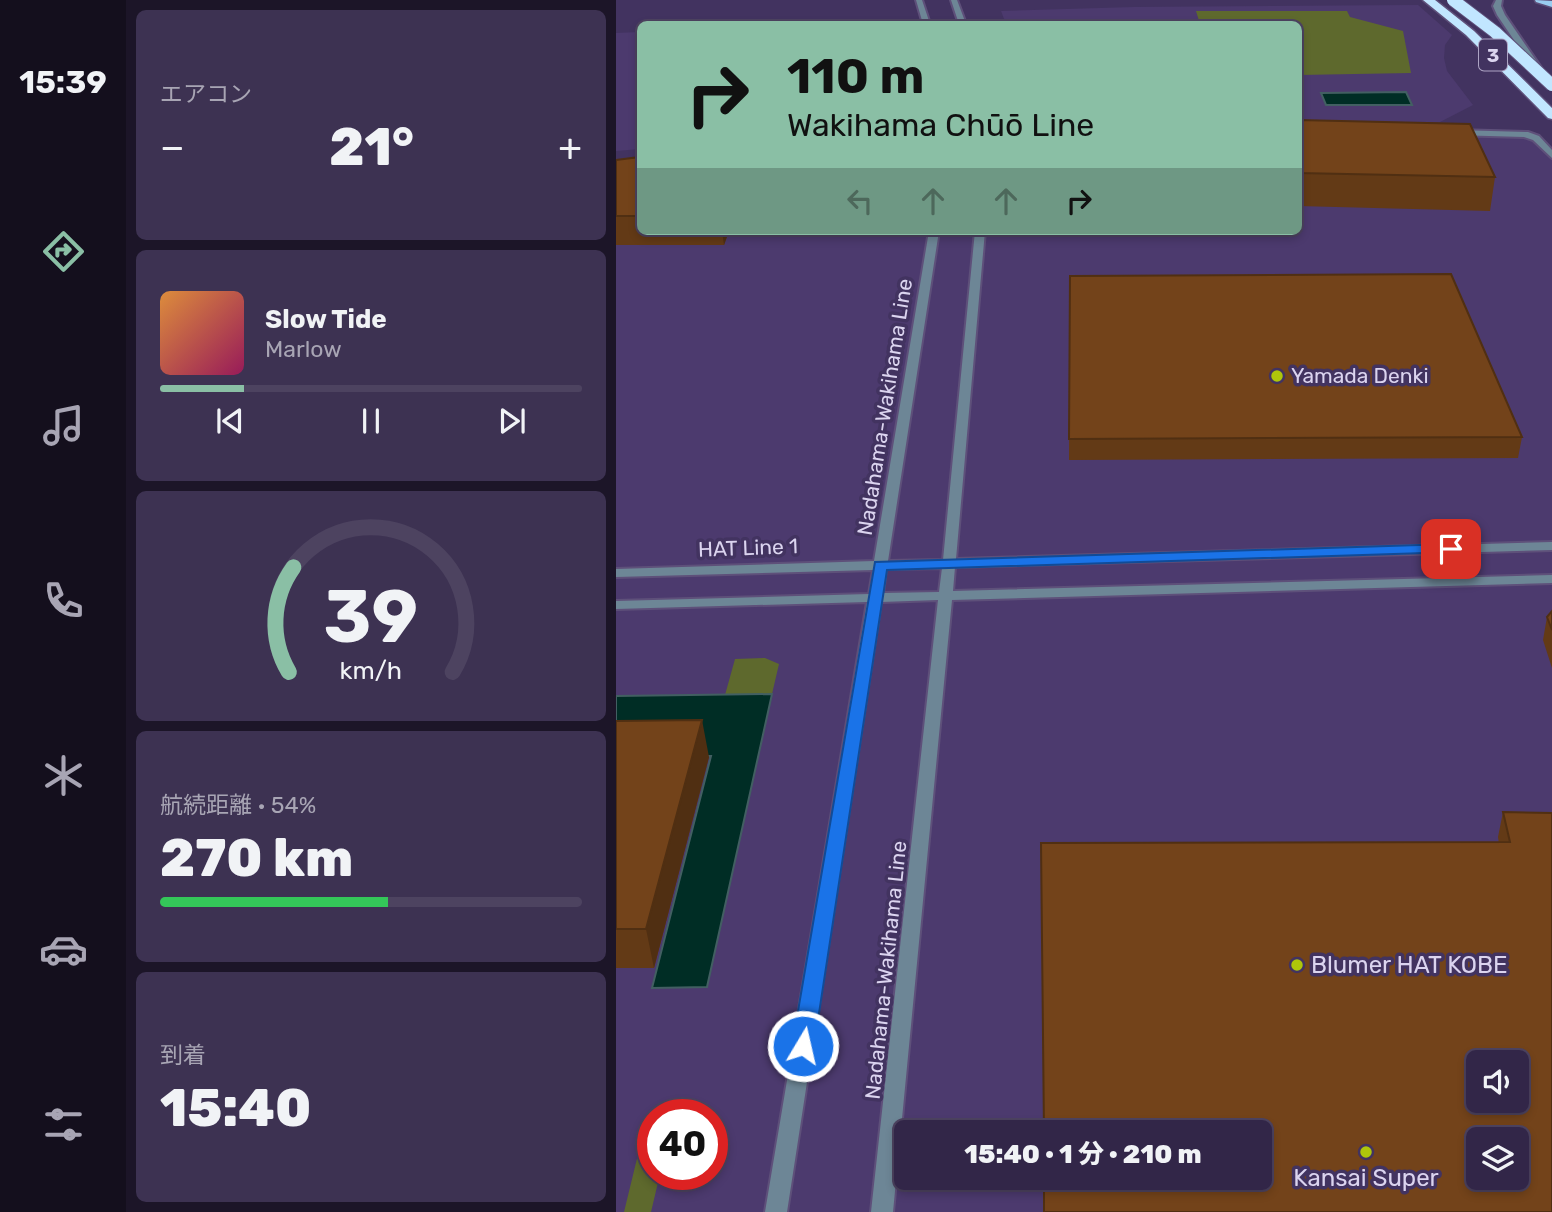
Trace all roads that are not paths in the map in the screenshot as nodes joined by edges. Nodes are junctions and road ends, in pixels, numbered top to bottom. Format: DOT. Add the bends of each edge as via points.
graph roads {
  1 [pos="919,0"];
  2 [pos="954,0"];
  3 [pos="1428,0"];
  4 [pos="1453,0"];
  5 [pos="1499,0"];
  6 [pos="1539,0"];
  7 [pos="1551,4"];
  8 [pos="926,21"];
  9 [pos="961,21"];
  10 [pos="1552,86"];
  11 [pos="1552,115"];
  12 [pos="1447,133"];
  13 [pos="1552,155"];
  14 [pos="933,235"];
  15 [pos="980,235"];
  16 [pos="1552,546"];
  17 [pos="949,564"];
  18 [pos="880,566"];
  19 [pos="616,573"];
  20 [pos="1552,579"];
  21 [pos="946,595"];
  22 [pos="875,597"];
  23 [pos="616,605"];
  24 [pos="776,1212"];
  25 [pos="882,1212"];
  1 -- 8 [label="street"];
  2 -- 9 [label="street"];
  3 -- 11 [label="highway, 3" via="1470,33"];
  4 -- 10 [label="highway, 3, bridge"];
  5 -- 10 [label="street" via="1501,15"];
  6 -- 7 [label="main road"];
  12 -- 13 [label="street" via="1525,134 1536,138"];
  14 -- 18 [label="street, Nadahama-Wakihama Line"];
  15 -- 17 [label="street, Nadahama-Wakihama Line"];
  16 -- 17 [label="street, HAT Line 1"];
  17 -- 18 [label="street, HAT Line 1"];
  17 -- 21 [label="street, Nadahama-Wakihama Line"];
  18 -- 19 [label="street, HAT Line 1"];
  18 -- 22 [label="street, Nadahama-Wakihama Line"];
  20 -- 21 [label="street"];
  21 -- 22 [label="street"];
  21 -- 25 [label="street, Nadahama-Wakihama Line"];
  22 -- 23 [label="street"];
  22 -- 24 [label="street, Nadahama-Wakihama Line"];
}
